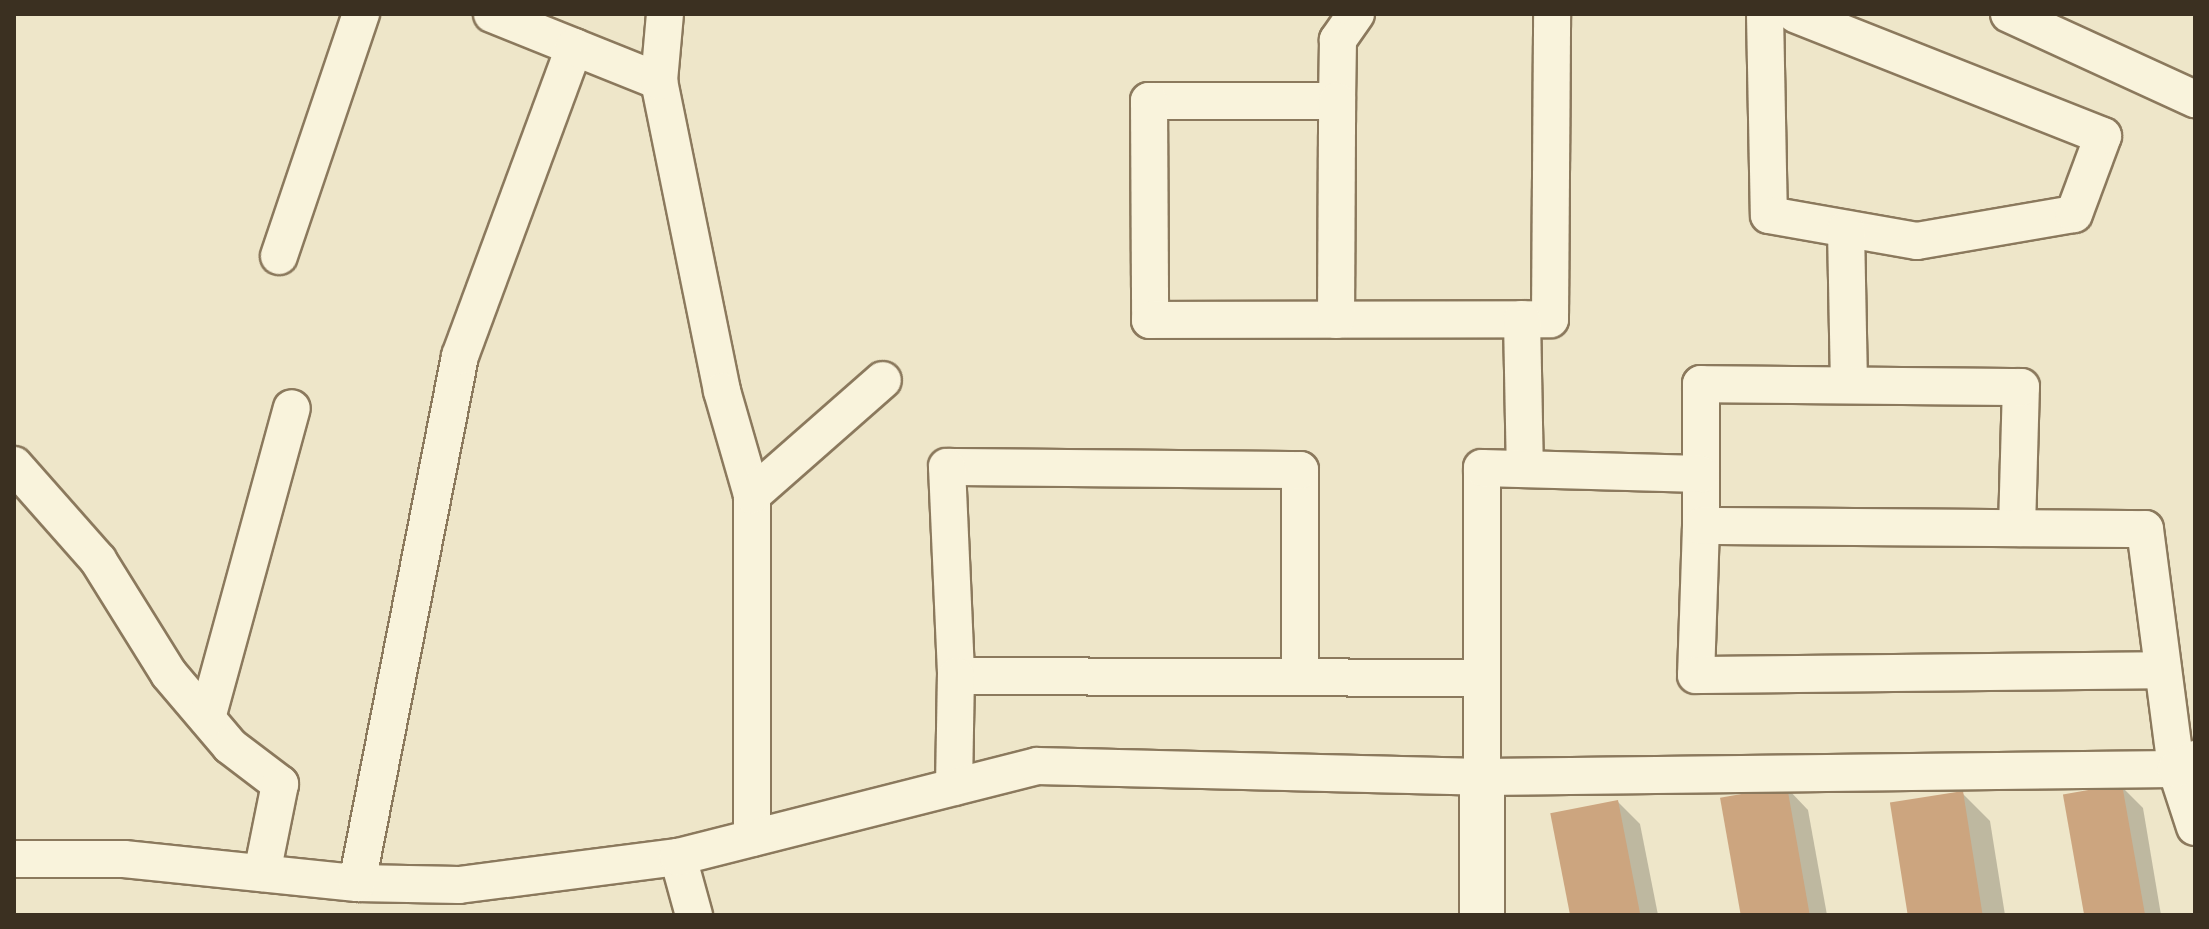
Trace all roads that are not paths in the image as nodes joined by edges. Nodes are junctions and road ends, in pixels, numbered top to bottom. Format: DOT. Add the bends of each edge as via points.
graph roads {
  1 [pos="361,14"];
  2 [pos="492,14"];
  3 [pos="665,14"];
  4 [pos="1356,14"];
  5 [pos="1552,14"];
  6 [pos="1765,14"];
  7 [pos="1795,14"];
  8 [pos="2009,14"];
  9 [pos="574,47"];
  10 [pos="659,81"];
  11 [pos="2195,99"];
  12 [pos="1337,101"];
  13 [pos="1846,229"];
  14 [pos="279,256"];
  15 [pos="1522,319"];
  16 [pos="1336,320"];
  17 [pos="883,380"];
  18 [pos="1849,383"];
  19 [pos="292,408"];
  20 [pos="14,465"];
  21 [pos="1525,469"];
  22 [pos="1701,474"];
  23 [pos="752,495"];
  24 [pos="1701,526"];
  25 [pos="2017,528"];
  26 [pos="2163,670"];
  27 [pos="956,676"];
  28 [pos="1300,677"];
  29 [pos="1482,678"];
  30 [pos="207,718"];
  31 [pos="2185,764"];
  32 [pos="1482,777"];
  33 [pos="954,787"];
  34 [pos="2195,827"];
  35 [pos="752,838"];
  36 [pos="678,857"];
  37 [pos="14,859"];
  38 [pos="262,873"];
  39 [pos="357,883"];
  40 [pos="694,915"];
  41 [pos="1482,915"];
  1 -- 14 [label="street"];
  2 -- 9 [label="street"];
  3 -- 10 [label="street"];
  4 -- 12 [label="street" via="1338,40"];
  5 -- 15 [label="street" via="1550,319"];
  6 -- 13 [label="street" via="1769,215"];
  7 -- 13 [label="street" via="2103,136 2074,214 1917,241"];
  8 -- 11 [label="street"];
  9 -- 10 [label="street"];
  9 -- 39 [label="street" via="460,356"];
  10 -- 23 [label="street" via="722,391"];
  12 -- 16 [label="street"];
  12 -- 16 [label="street" via="1149,101 1150,320"];
  13 -- 18 [label="street"];
  15 -- 16 [label="street"];
  15 -- 21 [label="street"];
  17 -- 23 [label="street"];
  18 -- 22 [label="street" via="1701,384"];
  18 -- 25 [label="street" via="2021,387"];
  19 -- 30 [label="street"];
  20 -- 30 [label="street" via="98,560 169,674"];
  21 -- 22 [label="street"];
  21 -- 29 [label="street" via="1482,468"];
  22 -- 24 [label="street"];
  23 -- 35 [label="street"];
  24 -- 25 [label="street"];
  24 -- 26 [label="street" via="1696,675"];
  25 -- 26 [label="street" via="2145,529"];
  26 -- 31 [label="street"];
  27 -- 28 [label="street"];
  27 -- 28 [label="street" via="947,467 1300,470"];
  27 -- 33 [label="street"];
  28 -- 29 [label="street"];
  29 -- 32 [label="street"];
  30 -- 38 [label="street" via="230,746 280,784"];
  31 -- 32 [label="street"];
  31 -- 34 [label="street"];
  32 -- 33 [label="street" via="1037,766"];
  32 -- 41 [label="street"];
  33 -- 35 [label="street"];
  35 -- 36 [label="street"];
  36 -- 39 [label="street" via="459,885"];
  36 -- 40 [label="street"];
  37 -- 38 [label="street" via="124,859"];
  38 -- 39 [label="street"];
}
